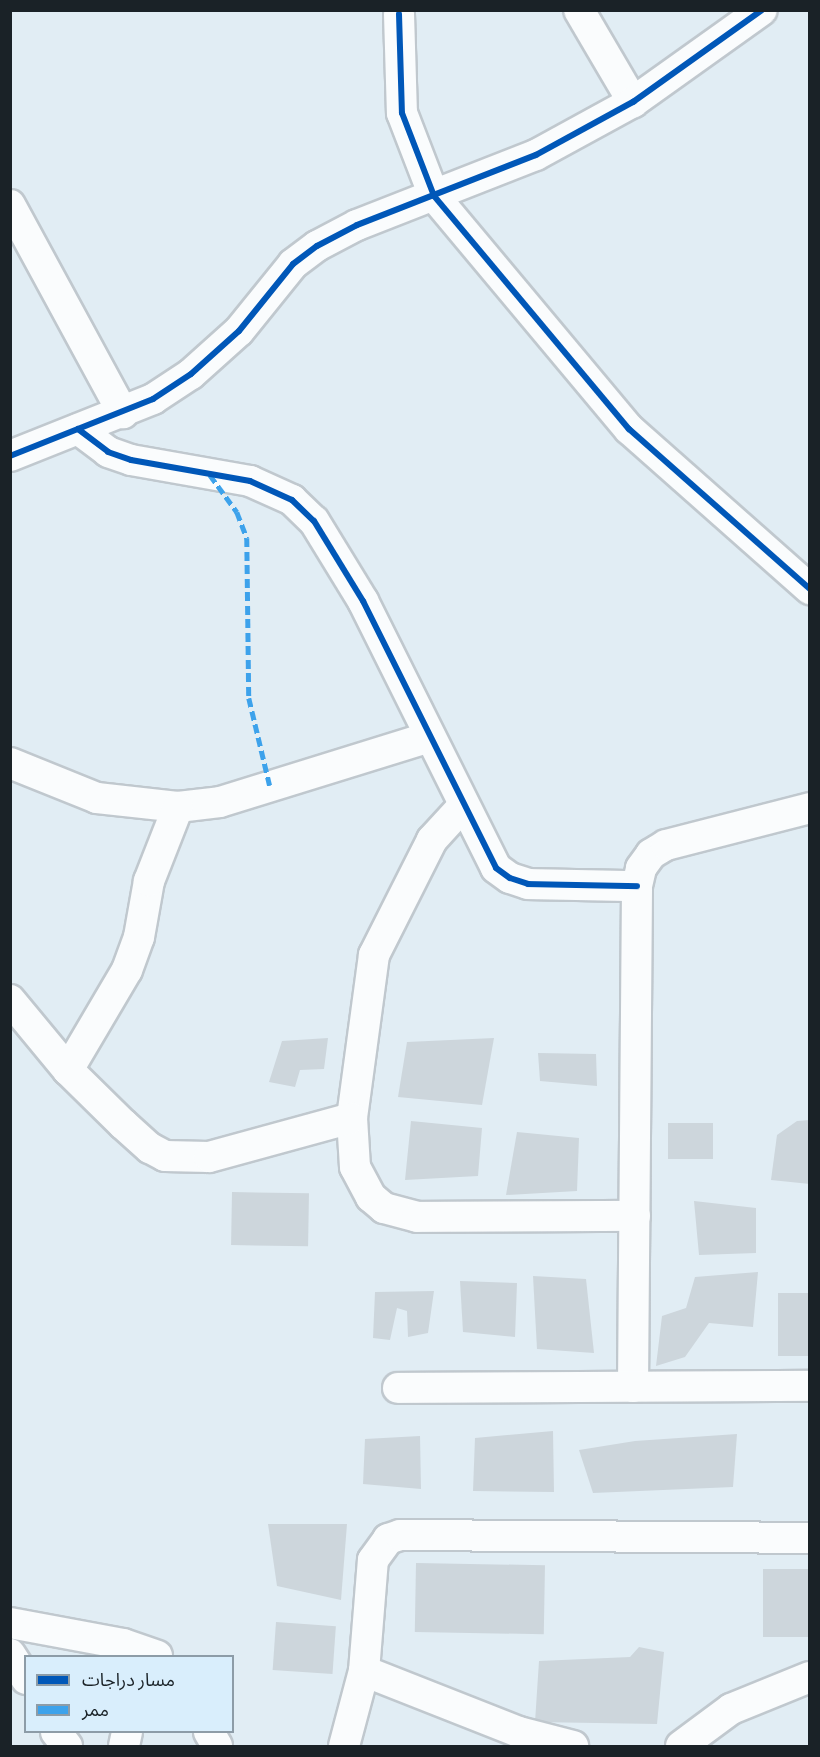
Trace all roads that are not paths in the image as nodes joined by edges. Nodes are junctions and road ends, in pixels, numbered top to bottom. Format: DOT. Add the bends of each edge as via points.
graph roads {
  1 [pos="579,10"];
  2 [pos="762,10"];
  3 [pos="399,14"];
  4 [pos="633,102"];
  5 [pos="434,196"];
  6 [pos="10,205"];
  7 [pos="123,413"];
  8 [pos="78,429"];
  9 [pos="10,456"];
  10 [pos="810,589"];
  11 [pos="430,737"];
  12 [pos="10,763"];
  13 [pos="463,806"];
  14 [pos="178,807"];
  15 [pos="810,808"];
  16 [pos="637,885"];
  17 [pos="10,1000"];
  18 [pos="68,1070"];
  19 [pos="352,1118"];
  20 [pos="634,1216"];
  21 [pos="810,1386"];
  22 [pos="398,1388"];
  23 [pos="633,1388"];
  24 [pos="810,1538"];
  25 [pos="10,1623"];
  26 [pos="10,1654"];
  27 [pos="150,1655"];
  28 [pos="364,1671"];
  29 [pos="24,1676"];
  30 [pos="810,1677"];
  31 [pos="57,1733"];
  32 [pos="67,1746"];
  33 [pos="344,1746"];
  34 [pos="573,1746"];
  35 [pos="681,1746"];
  1 -- 4 [label="street"];
  2 -- 4 [label="street"];
  3 -- 5 [label="street" via="402,113"];
  4 -- 5 [label="street" via="536,155"];
  5 -- 7 [label="street" via="357,225 316,246 293,264 214,356 153,399"];
  5 -- 10 [label="street" via="629,429"];
  6 -- 7 [label="street"];
  7 -- 8 [label="street"];
  8 -- 9 [label="street"];
  8 -- 11 [label="street" via="108,452 130,460 250,481 292,500 314,521 363,601"];
  11 -- 13 [label="street"];
  11 -- 14 [label="street" via="220,802"];
  12 -- 14 [label="street" via="97,798"];
  13 -- 16 [label="street" via="496,868 510,878 528,884"];
  13 -- 19 [label="street" via="432,840 380,937 369,975"];
  14 -- 18 [label="street" via="149,881 139,937 127,970"];
  15 -- 16 [label="street" via="666,845 641,868"];
  16 -- 20 [label="street"];
  17 -- 18 [label="street"];
  18 -- 19 [label="street" via="150,1148 175,1158 209,1157"];
  19 -- 20 [label="street" via="355,1167 371,1197 392,1211 417,1217"];
  20 -- 23 [label="street"];
  21 -- 23 [label="street"];
  22 -- 23 [label="street"];
  24 -- 28 [label="street" via="400,1535 388,1539 373,1560"];
  25 -- 27 [label="street"];
  26 -- 29 [label="street"];
  28 -- 33 [label="street"];
  28 -- 34 [label="street" via="537,1739"];
  30 -- 35 [label="street" via="731,1708"];
  31 -- 32 [label="street"];
}
